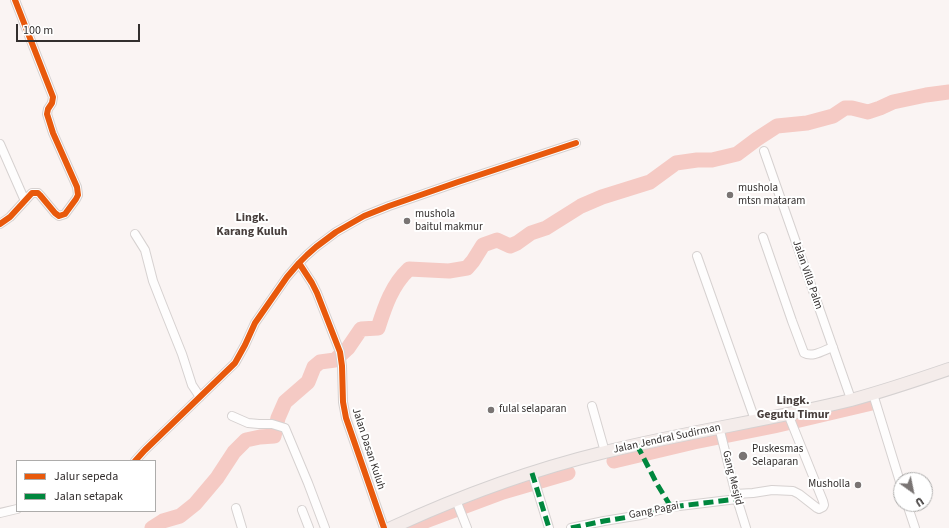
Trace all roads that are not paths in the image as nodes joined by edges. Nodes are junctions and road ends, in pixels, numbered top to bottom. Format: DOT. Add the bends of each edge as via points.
graph roads {
  1 [pos="15,0"];
  2 [pos="576,143"];
  3 [pos="0,144"];
  4 [pos="764,151"];
  5 [pos="25,201"];
  6 [pos="0,224"];
  7 [pos="135,234"];
  8 [pos="763,237"];
  9 [pos="698,256"];
  10 [pos="299,263"];
  11 [pos="833,347"];
  12 [pos="949,369"];
  13 [pos="873,394"];
  14 [pos="200,397"];
  15 [pos="851,400"];
  16 [pos="592,406"];
  17 [pos="788,414"];
  18 [pos="232,416"];
  19 [pos="755,420"];
  20 [pos="719,427"];
  21 [pos="605,452"];
  22 [pos="137,460"];
  23 [pos="897,472"];
  24 [pos="534,480"];
  25 [pos="736,496"];
  26 [pos="459,506"];
  27 [pos="236,508"];
  28 [pos="16,509"];
  29 [pos="302,510"];
  30 [pos="910,512"];
  31 [pos="0,513"];
  32 [pos="242,528"];
  33 [pos="309,528"];
  34 [pos="325,528"];
  35 [pos="384,528"];
  36 [pos="392,528"];
  37 [pos="467,528"];
  38 [pos="549,528"];
  39 [pos="571,528"];
  40 [pos="746,528"];
  41 [pos="915,528"];
  1 -- 5 [label="street" via="53,97 47,114 78,192 76,199 62,216 55,213 38,193 32,193"];
  2 -- 10 [label="street" via="404,200 364,216 336,232"];
  3 -- 5 [label="street"];
  4 -- 11 [label="street, Jalan Villa Palm"];
  5 -- 6 [label="street"];
  7 -- 14 [label="street" via="145,250 153,280 192,385"];
  8 -- 11 [label="street" via="804,353 812,355"];
  9 -- 19 [label="street"];
  10 -- 14 [label="street" via="255,323 235,363"];
  10 -- 35 [label="street, Jalan Dasan Kuluh" via="317,293 340,352 346,418"];
  11 -- 15 [label="street, Jalan Villa Palm"];
  12 -- 13 [label="highway, Jalan Jendral Sudirman"];
  13 -- 15 [label="highway, Jalan Jendral Sudirman"];
  13 -- 23 [label="street"];
  14 -- 22 [label="street"];
  15 -- 17 [label="highway, Jalan Jendral Sudirman"];
  16 -- 21 [label="street"];
  17 -- 19 [label="highway, Jalan Jendral Sudirman"];
  17 -- 25 [label="street, Gang Pagai" via="823,501 823,507 814,507 793,491 772,490"];
  18 -- 34 [label="street" via="248,423 270,423 284,428"];
  19 -- 20 [label="highway, Jalan Jendral Sudirman"];
  20 -- 21 [label="highway, Jalan Jendral Sudirman"];
  20 -- 25 [label="street, Gang Mesjid"];
  21 -- 24 [label="highway, Jalan Jendral Sudirman"];
  24 -- 26 [label="highway, Jalan Jendral Sudirman" via="484,489"];
  24 -- 38 [label="street"];
  25 -- 39 [label="street, Gang Pagai"];
  25 -- 40 [label="street, Gang Mesjid"];
  26 -- 36 [label="highway, Jalan Jendral Sudirman"];
  26 -- 37 [label="street"];
  27 -- 32 [label="street"];
  28 -- 31 [label="street"];
  29 -- 33 [label="street"];
  30 -- 41 [label="street"];
}
